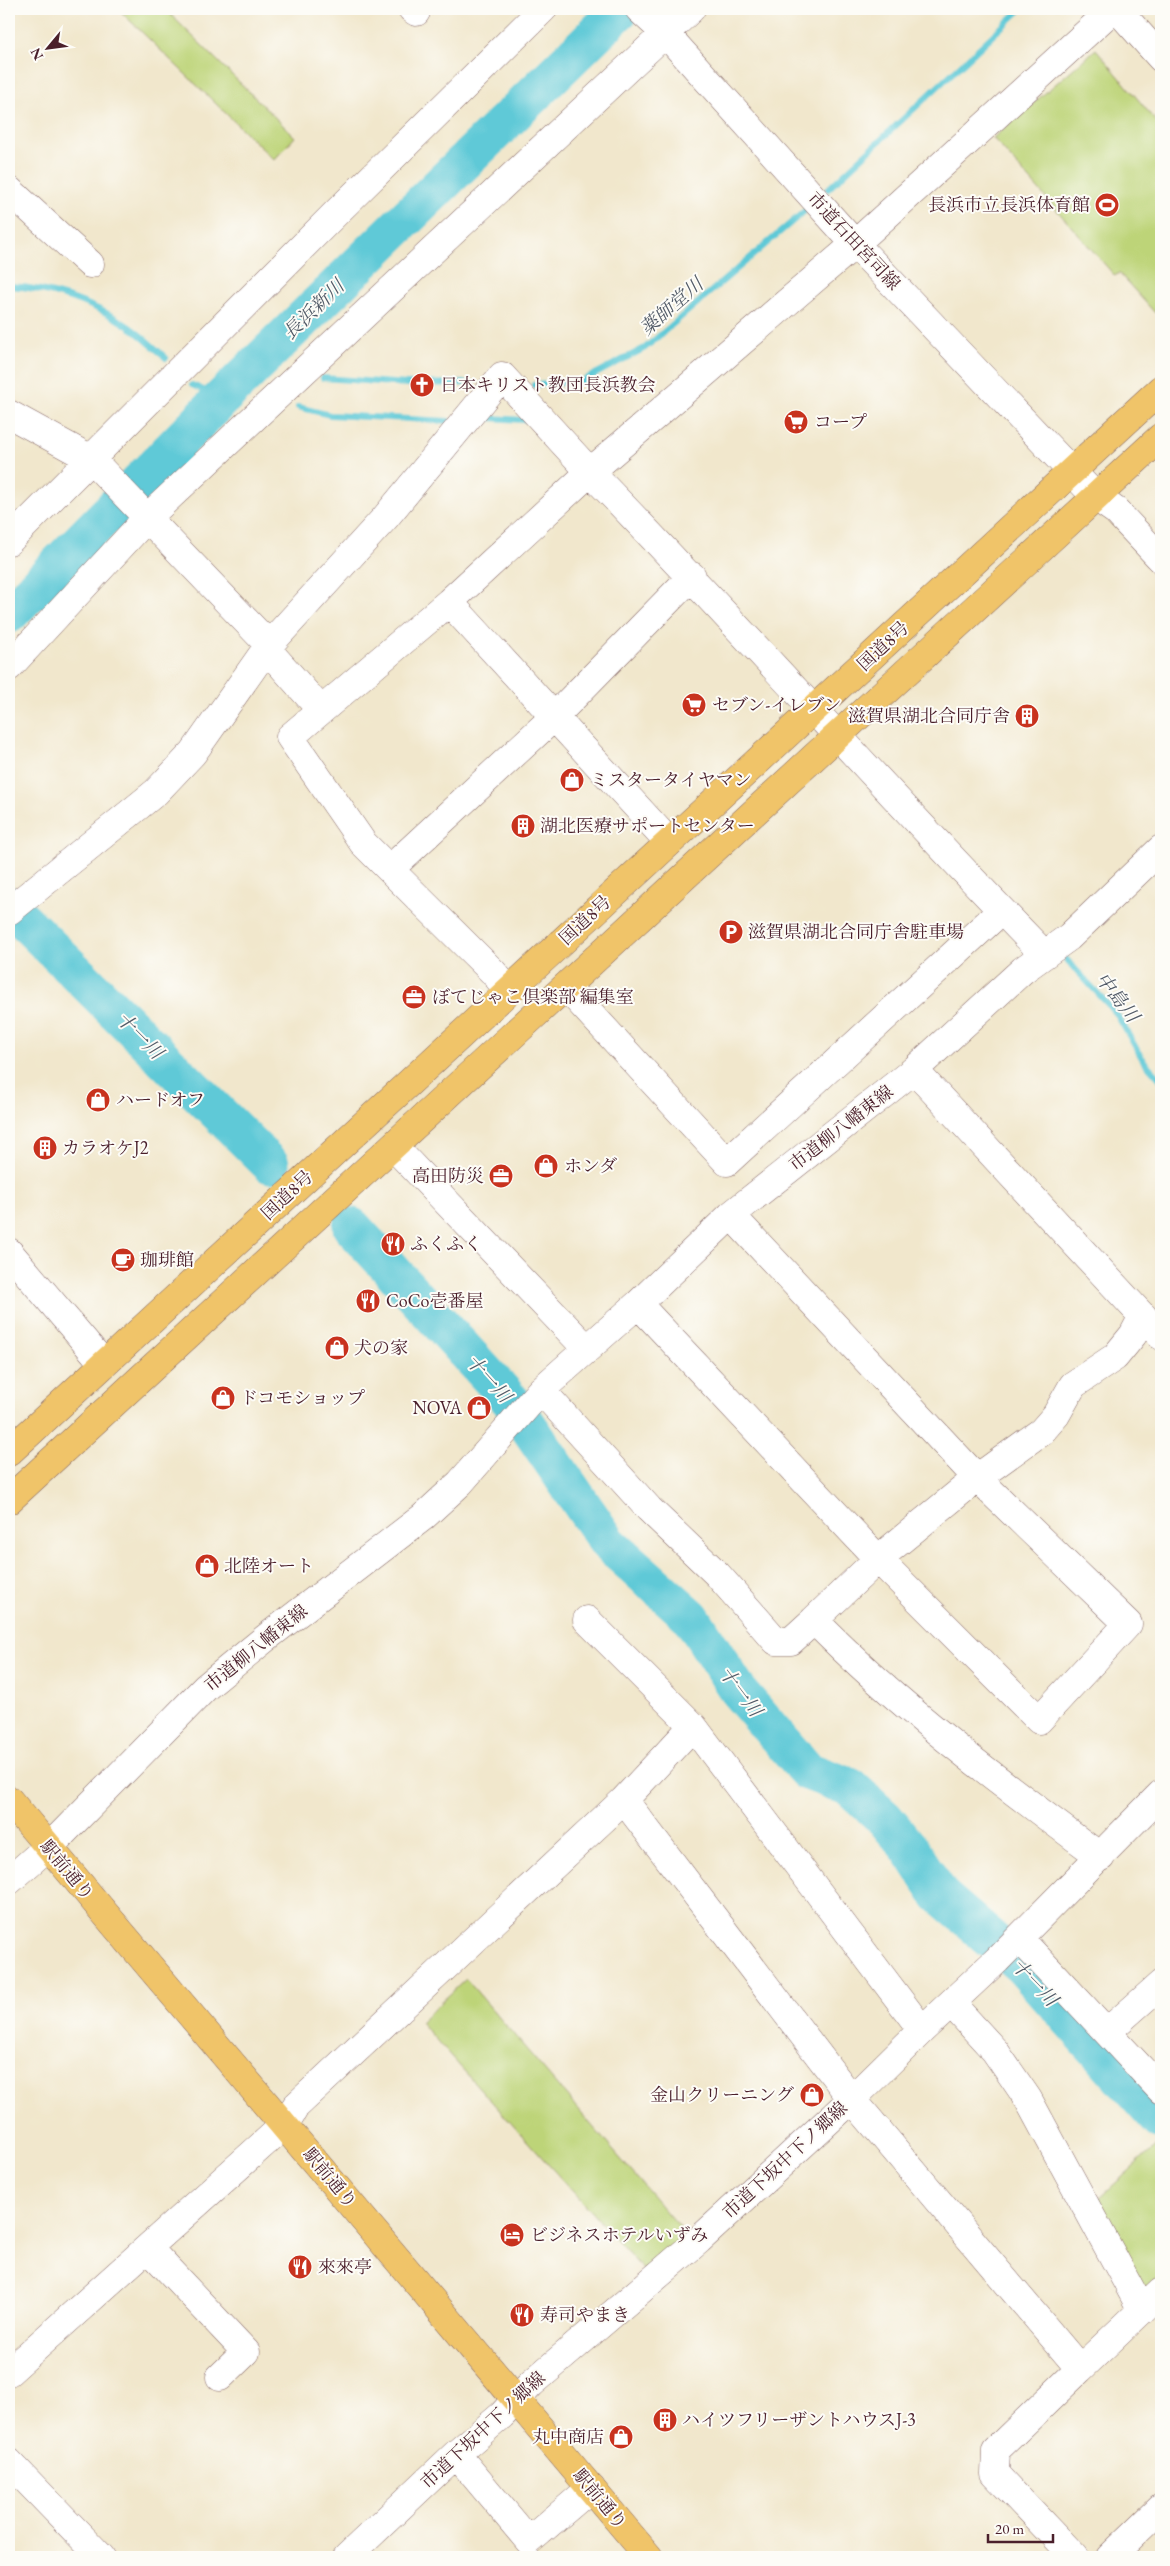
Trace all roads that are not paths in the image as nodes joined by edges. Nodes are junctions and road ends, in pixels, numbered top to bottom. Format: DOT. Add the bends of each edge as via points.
graph roads {
  1 [pos="543,9"];
  2 [pos="691,9"];
  3 [pos="1115,9"];
  4 [pos="652,21"];
  5 [pos="1161,58"];
  6 [pos="9,190"];
  7 [pos="855,244"];
  8 [pos="90,264"];
  9 [pos="1161,389"];
  10 [pos="9,414"];
  11 [pos="1161,437"];
  12 [pos="91,459"];
  13 [pos="1072,470"];
  14 [pos="590,472"];
  15 [pos="1096,497"];
  16 [pos="148,517"];
  17 [pos="9,541"];
  18 [pos="1161,559"];
  19 [pos="692,576"];
  20 [pos="449,602"];
  21 [pos="267,646"];
  22 [pos="9,667"];
  23 [pos="321,710"];
  24 [pos="814,710"];
  25 [pos="554,717"];
  26 [pos="836,735"];
  27 [pos="669,842"];
  28 [pos="1161,849"];
  29 [pos="390,869"];
  30 [pos="13,908"];
  31 [pos="1001,911"];
  32 [pos="1044,954"];
  33 [pos="566,987"];
  34 [pos="508,991"];
  35 [pos="914,1070"];
  36 [pos="392,1146"];
  37 [pos="731,1215"];
  38 [pos="9,1252"];
  39 [pos="638,1304"];
  40 [pos="1155,1326"];
  41 [pos="587,1348"];
  42 [pos="104,1364"];
  43 [pos="541,1390"];
  44 [pos="9,1452"];
  45 [pos="977,1478"];
  46 [pos="9,1500"];
  47 [pos="878,1559"];
  48 [pos="587,1620"];
  49 [pos="814,1620"];
  50 [pos="693,1726"];
  51 [pos="1161,1794"];
  52 [pos="9,1800"];
  53 [pos="624,1800"];
  54 [pos="47,1847"];
  55 [pos="1101,1857"];
  56 [pos="9,1881"];
  57 [pos="1009,1948"];
  58 [pos="1161,1984"];
  59 [pos="951,2003"];
  60 [pos="922,2030"];
  61 [pos="1108,2031"];
  62 [pos="1161,2090"];
  63 [pos="852,2099"];
  64 [pos="285,2124"];
  65 [pos="148,2248"];
  66 [pos="1161,2292"];
  67 [pos="1142,2310"];
  68 [pos="1080,2369"];
  69 [pos="9,2372"];
  70 [pos="220,2377"];
  71 [pos="516,2400"];
  72 [pos="456,2454"];
  73 [pos="9,2462"];
  74 [pos="591,2488"];
  75 [pos="1161,2508"];
  76 [pos="101,2557"];
  77 [pos="347,2557"];
  78 [pos="649,2557"];
  79 [pos="1074,2557"];
  80 [pos="1110,2557"];
  1 -- 12 [label="street"];
  2 -- 4 [label="street"];
  3 -- 5 [label="street"];
  3 -- 7 [label="street"];
  4 -- 7 [label="street, 市道石田宮司線"];
  4 -- 16 [label="street"];
  6 -- 8 [label="street"];
  7 -- 13 [label="street, 市道石田宮司線"];
  7 -- 14 [label="street"];
  9 -- 13 [label="main road, 国道8号"];
  10 -- 12 [label="street"];
  11 -- 15 [label="main road, 国道8号"];
  12 -- 16 [label="street"];
  12 -- 17 [label="street"];
  13 -- 15 [label="street, 市道石田宮司線"];
  13 -- 24 [label="main road, 国道8号"];
  14 -- 19 [label="street"];
  14 -- 20 [label="street"];
  14 -- 21 [label="street" via="502,376 385,518"];
  15 -- 18 [label="street, 市道石田宮司線" via="1116,511"];
  15 -- 26 [label="main road, 国道8号"];
  16 -- 21 [label="street"];
  16 -- 22 [label="street"];
  19 -- 24 [label="street"];
  19 -- 25 [label="street"];
  20 -- 23 [label="street"];
  20 -- 25 [label="street"];
  21 -- 23 [label="street"];
  21 -- 30 [label="street" via="193,754 156,792"];
  23 -- 29 [label="street" via="290,737 363,843"];
  24 -- 26 [label="street"];
  24 -- 27 [label="main road, 国道8号"];
  25 -- 27 [label="street"];
  25 -- 29 [label="street"];
  26 -- 31 [label="street"];
  26 -- 33 [label="main road, 国道8号"];
  27 -- 34 [label="main road, 国道8号"];
  28 -- 32 [label="street, 市道柳八幡東線" via="1069,937"];
  29 -- 34 [label="street"];
  31 -- 32 [label="street"];
  31 -- 33 [label="street" via="727,1162"];
  32 -- 35 [label="street, 市道柳八幡東線"];
  33 -- 36 [label="main road, 国道8号"];
  34 -- 42 [label="main road, 国道8号"];
  35 -- 37 [label="street, 市道柳八幡東線"];
  35 -- 40 [label="street"];
  36 -- 41 [label="street"];
  36 -- 46 [label="main road, 国道8号"];
  37 -- 39 [label="street, 市道柳八幡東線"];
  37 -- 45 [label="street"];
  38 -- 42 [label="street"];
  39 -- 41 [label="street, 市道柳八幡東線"];
  39 -- 47 [label="street"];
  40 -- 45 [label="street" via="1134,1335 1115,1357 1073,1385 1056,1415 1042,1431"];
  41 -- 43 [label="street, 市道柳八幡東線"];
  42 -- 44 [label="main road, 国道8号"];
  43 -- 49 [label="street" via="649,1509 717,1574 776,1641 791,1641"];
  43 -- 54 [label="street, 市道柳八幡東線" via="460,1483 423,1517 206,1687"];
  45 -- 47 [label="street"];
  45 -- 47 [label="street" via="1128,1624 1040,1720"];
  47 -- 49 [label="street"];
  48 -- 50 [label="street"];
  49 -- 55 [label="street" via="907,1708 989,1775"];
  50 -- 53 [label="street"];
  50 -- 60 [label="street"];
  51 -- 55 [label="street, 市道下坂中下ノ郷線"];
  52 -- 54 [label="main road, 駅前通り"];
  53 -- 63 [label="street"];
  53 -- 64 [label="street" via="296,2106"];
  54 -- 56 [label="street, 市道柳八幡東線"];
  54 -- 64 [label="main road, 駅前通り"];
  55 -- 57 [label="street, 市道下坂中下ノ郷線"];
  57 -- 59 [label="street, 市道下坂中下ノ郷線"];
  57 -- 61 [label="street"];
  58 -- 61 [label="street"];
  59 -- 60 [label="street, 市道下坂中下ノ郷線"];
  59 -- 67 [label="street" via="995,2051 1028,2099"];
  60 -- 63 [label="street, 市道下坂中下ノ郷線"];
  61 -- 62 [label="street"];
  63 -- 68 [label="street"];
  63 -- 71 [label="street, 市道下坂中下ノ郷線" via="699,2240"];
  64 -- 65 [label="street"];
  64 -- 71 [label="main road, 駅前通り"];
  65 -- 69 [label="street"];
  65 -- 70 [label="street" via="246,2352"];
  66 -- 67 [label="street"];
  67 -- 68 [label="street"];
  68 -- 79 [label="street" via="996,2450 995,2474"];
  71 -- 72 [label="street, 市道下坂中下ノ郷線"];
  71 -- 74 [label="main road, 駅前通り"];
  72 -- 74 [label="street" via="529,2541"];
  72 -- 77 [label="street, 市道下坂中下ノ郷線"];
  73 -- 76 [label="street"];
  74 -- 78 [label="main road, 駅前通り"];
  75 -- 80 [label="street"];
}
